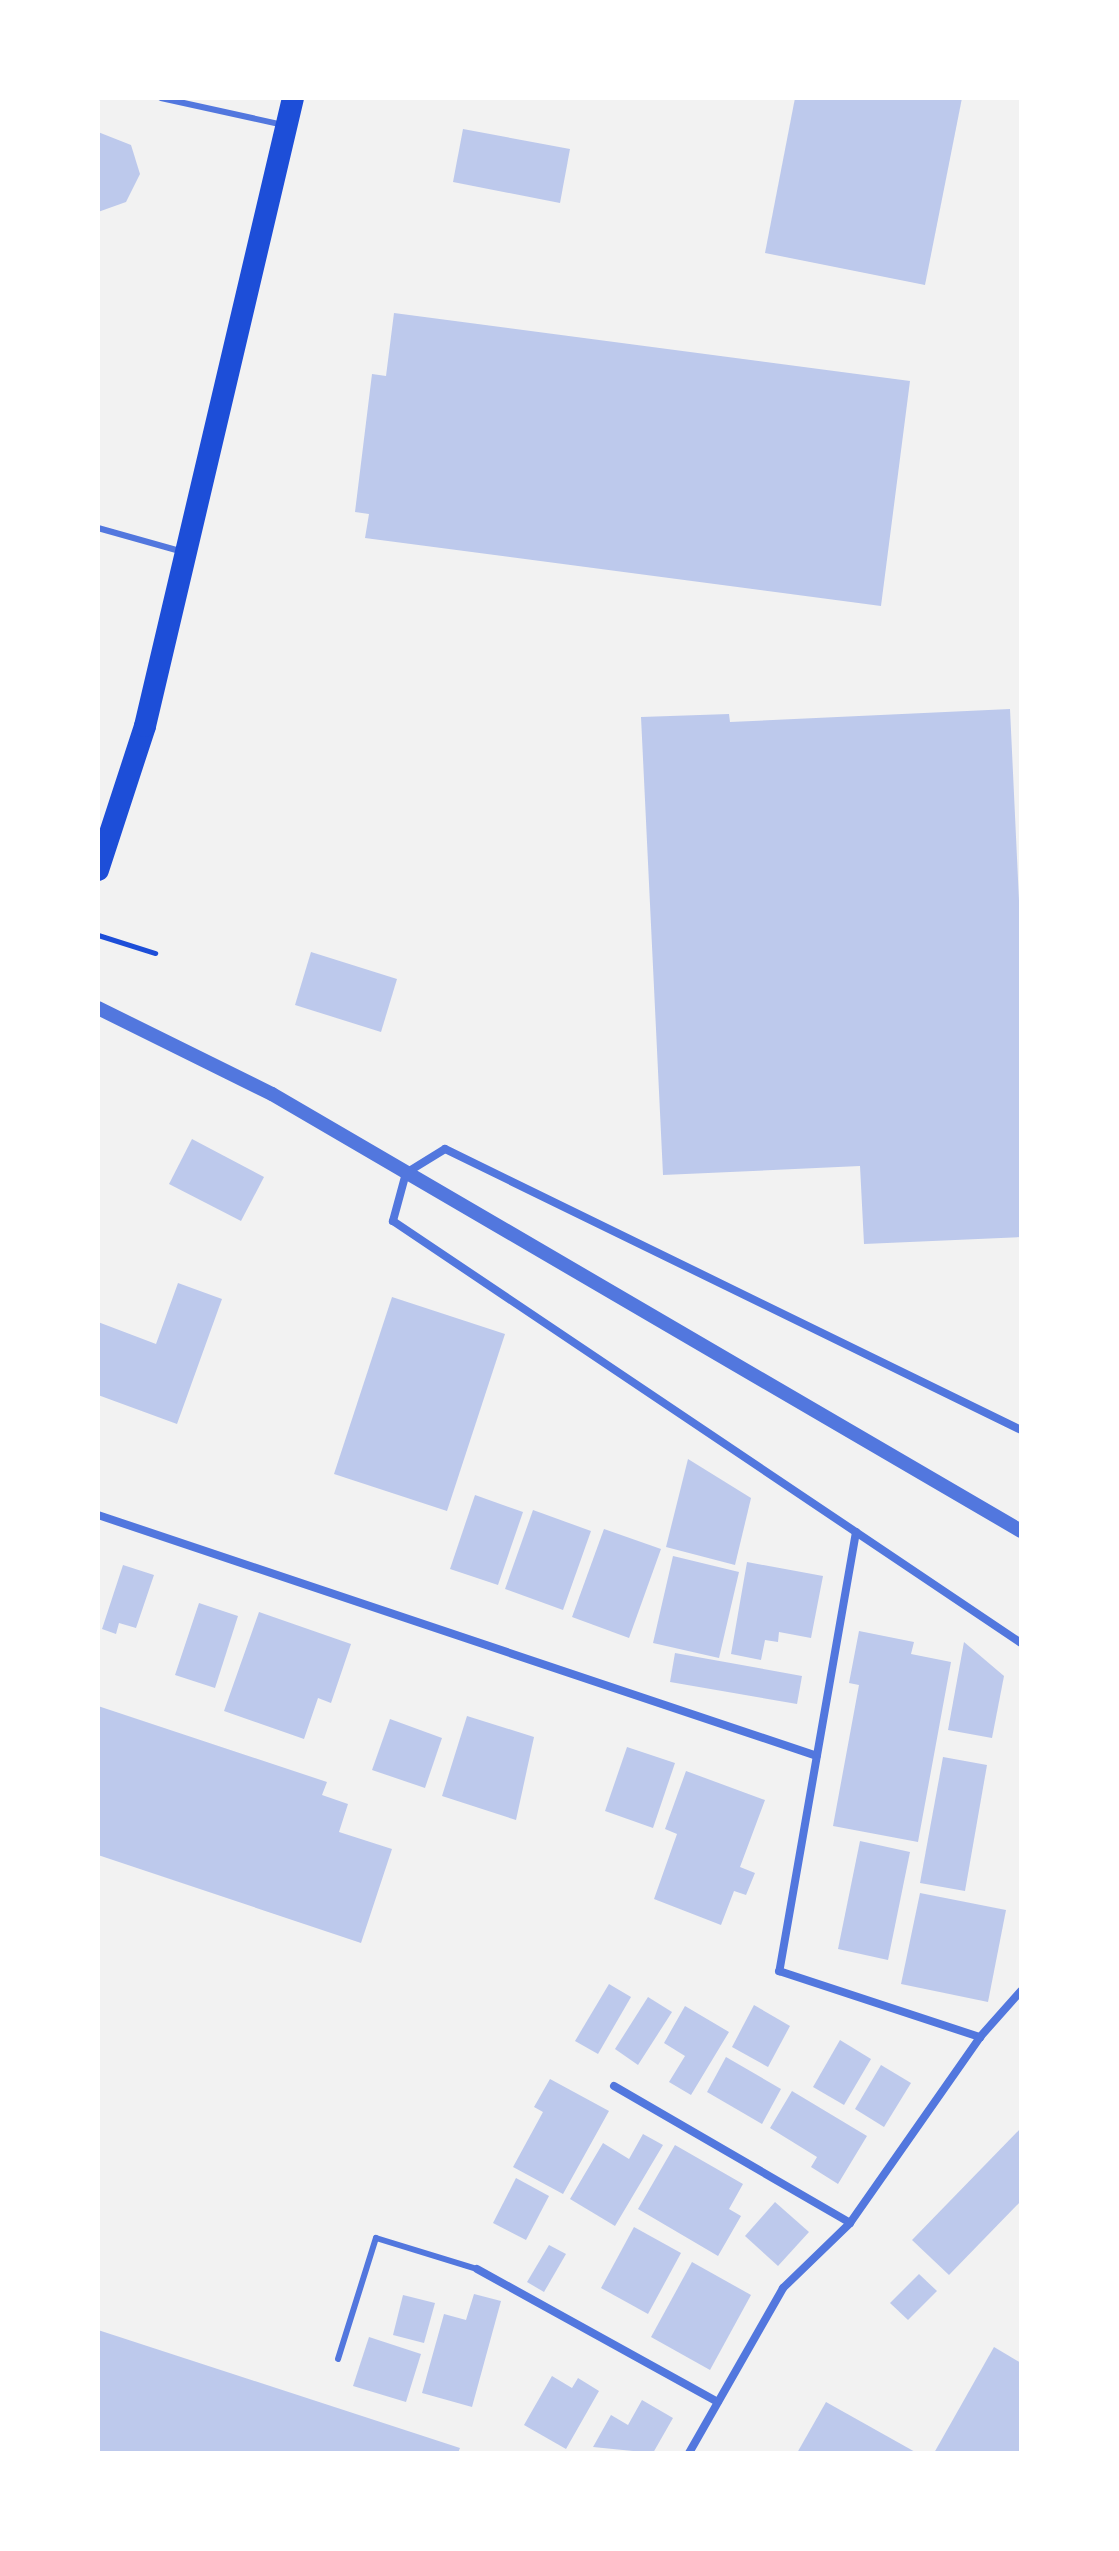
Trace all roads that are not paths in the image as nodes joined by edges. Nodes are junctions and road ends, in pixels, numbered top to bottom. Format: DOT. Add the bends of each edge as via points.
graph roads {
  1 [pos="161,98"];
  2 [pos="293,98"];
  3 [pos="287,126"];
  4 [pos="98,528"];
  5 [pos="187,553"];
  6 [pos="98,870"];
  7 [pos="98,1008"];
  8 [pos="406,1173"];
  9 [pos="1021,1430"];
  10 [pos="98,1515"];
  11 [pos="1021,1531"];
  12 [pos="856,1532"];
  13 [pos="1021,1643"];
  14 [pos="817,1756"];
  15 [pos="1021,1991"];
  16 [pos="980,2037"];
  17 [pos="614,2086"];
  18 [pos="850,2223"];
  19 [pos="477,2269"];
  20 [pos="338,2359"];
  21 [pos="718,2402"];
  22 [pos="689,2453"];
  1 -- 3 [label="lane"];
  2 -- 3 [label="highway"];
  3 -- 5 [label="highway"];
  4 -- 5 [label="lane"];
  5 -- 6 [label="highway" via="145,726"];
  7 -- 8 [label="street" via="272,1094"];
  8 -- 9 [label="street" via="445,1149"];
  8 -- 11 [label="street"];
  8 -- 12 [label="street" via="393,1221"];
  10 -- 14 [label="street"];
  12 -- 13 [label="street"];
  12 -- 14 [label="street"];
  14 -- 16 [label="street" via="779,1971"];
  15 -- 16 [label="street"];
  16 -- 18 [label="street"];
  17 -- 18 [label="street"];
  18 -- 21 [label="street" via="783,2288"];
  19 -- 20 [label="lane" via="376,2238"];
  19 -- 21 [label="street"];
  21 -- 22 [label="street"];
}
